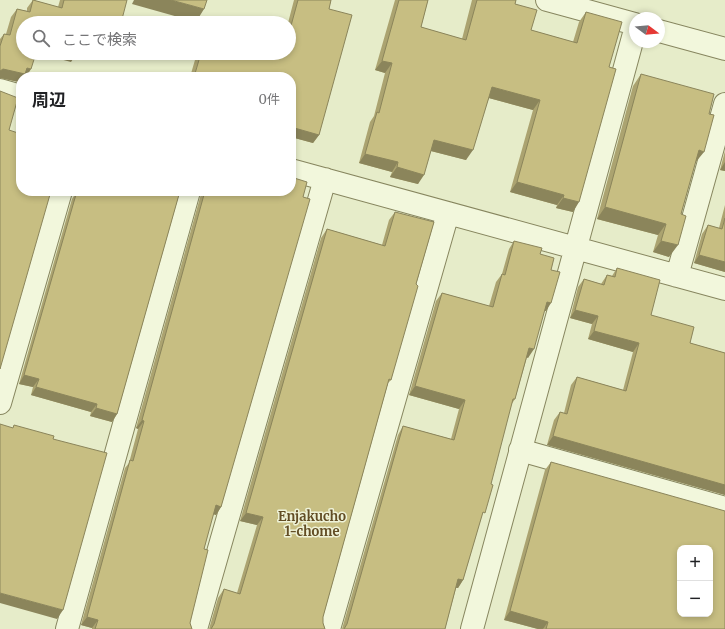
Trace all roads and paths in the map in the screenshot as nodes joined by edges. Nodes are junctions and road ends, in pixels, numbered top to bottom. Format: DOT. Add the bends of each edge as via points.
graph roads {
  1 [pos="547,0"];
  2 [pos="629,22"];
  3 [pos="665,33"];
  4 [pos="630,48"];
  5 [pos="725,49"];
  6 [pos="0,90"];
  7 [pos="16,95"];
  8 [pos="725,104"];
  9 [pos="296,171"];
  10 [pos="325,179"];
  11 [pos="60,196"];
  12 [pos="188,196"];
  13 [pos="448,213"];
  14 [pos="576,248"];
  15 [pos="677,276"];
  16 [pos="725,289"];
  17 [pos="0,403"];
  18 [pos="520,450"];
  19 [pos="725,508"];
  20 [pos="67,629"];
  21 [pos="196,629"];
  22 [pos="328,629"];
  23 [pos="472,629"];
  1 -- 2 [label="street"];
  3 -- 5 [label="street"];
  4 -- 14 [label="street"];
  6 -- 7 [label="street"];
  8 -- 15 [label="street"];
  9 -- 10 [label="street"];
  10 -- 13 [label="street"];
  10 -- 21 [label="street"];
  11 -- 17 [label="street"];
  12 -- 20 [label="street"];
  13 -- 14 [label="street"];
  13 -- 22 [label="street"];
  14 -- 15 [label="street"];
  14 -- 18 [label="street"];
  15 -- 16 [label="street"];
  18 -- 19 [label="street"];
  18 -- 23 [label="street"];
}
